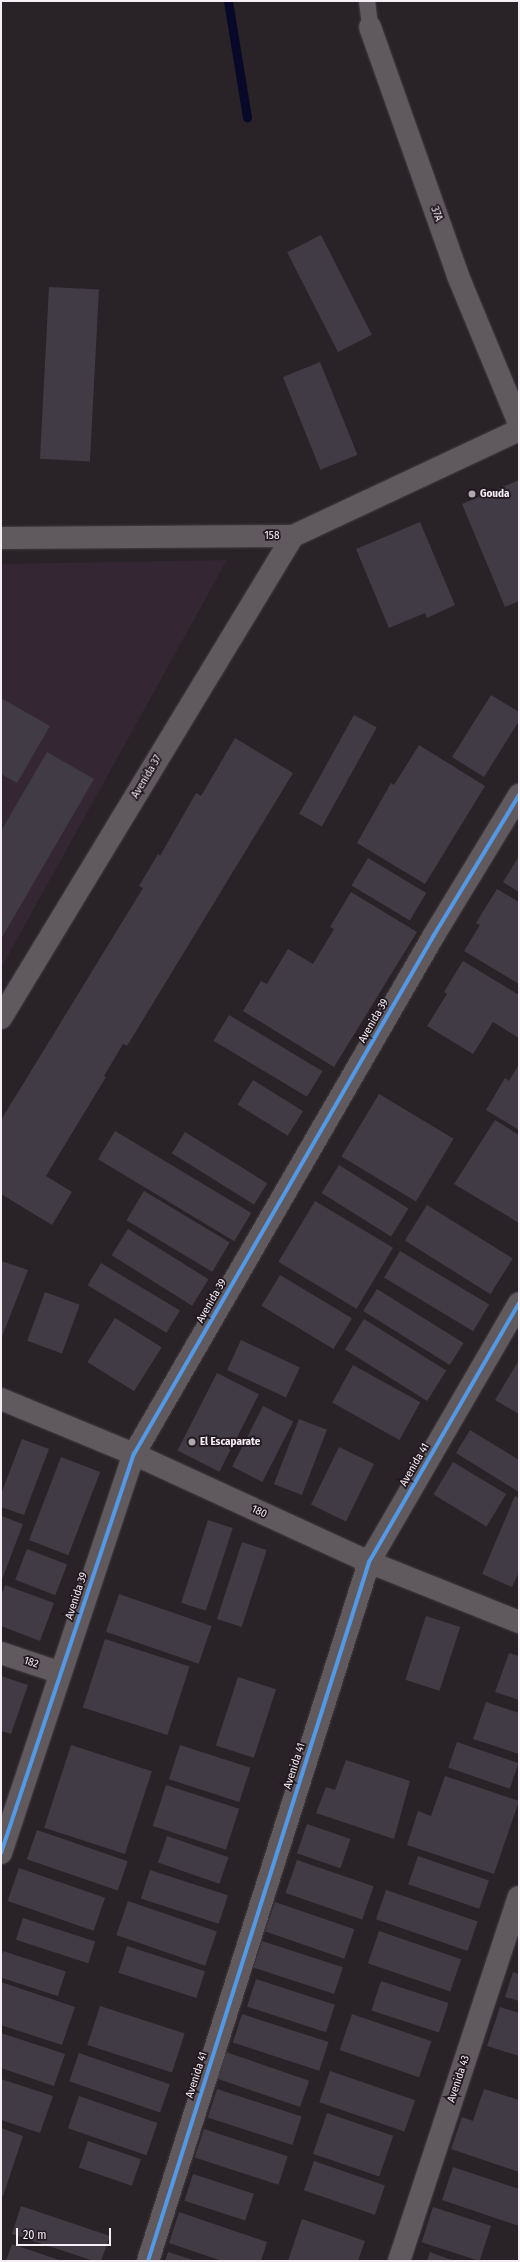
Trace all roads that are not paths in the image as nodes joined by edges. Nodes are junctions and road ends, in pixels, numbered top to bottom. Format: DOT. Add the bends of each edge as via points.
graph roads {
  1 [pos="367,1"];
  2 [pos="370,27"];
  3 [pos="519,423"];
  4 [pos="519,430"];
  5 [pos="293,536"];
  6 [pos="1,538"];
  7 [pos="519,795"];
  8 [pos="1,1018"];
  9 [pos="519,1303"];
  10 [pos="1,1399"];
  11 [pos="134,1454"];
  12 [pos="369,1562"];
  13 [pos="519,1622"];
  14 [pos="1,1653"];
  15 [pos="61,1673"];
  16 [pos="1,1853"];
  17 [pos="519,1897"];
  18 [pos="148,2261"];
  19 [pos="399,2261"];
  1 -- 2 [label="lane, 37A"];
  2 -- 3 [label="street, 37A" via="458,276"];
  4 -- 5 [label="street, 158"];
  5 -- 6 [label="street, 158"];
  5 -- 8 [label="street, Avenida 37"];
  7 -- 11 [label="street, Avenida 39" via="434,935"];
  9 -- 12 [label="street, Avenida 41"];
  10 -- 11 [label="street, 180"];
  11 -- 12 [label="street, 180"];
  11 -- 15 [label="street, Avenida 39"];
  12 -- 13 [label="street, 180"];
  12 -- 18 [label="street, Avenida 41"];
  14 -- 15 [label="street, 182"];
  15 -- 16 [label="street, Avenida 39"];
  17 -- 19 [label="street, Avenida 43"];
}
